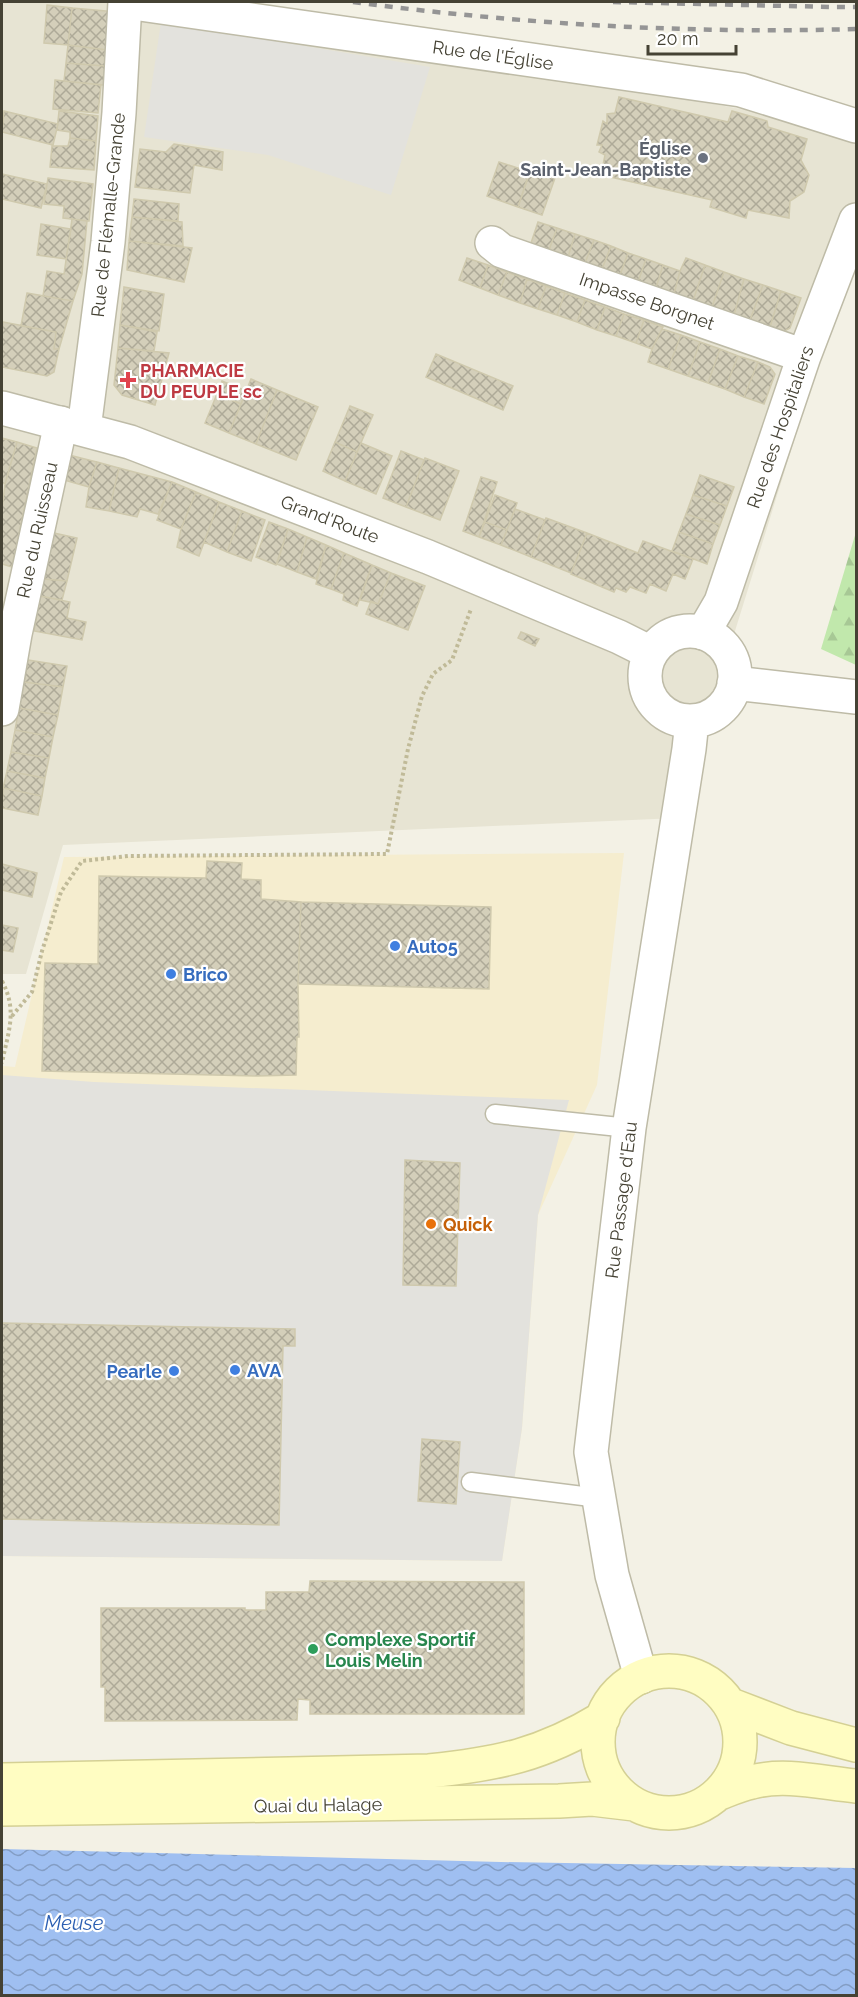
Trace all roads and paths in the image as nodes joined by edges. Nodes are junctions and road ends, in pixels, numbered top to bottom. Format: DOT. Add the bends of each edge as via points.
graph roads {
  1 [pos="125,2"];
  2 [pos="856,126"];
  3 [pos="856,220"];
  4 [pos="492,243"];
  5 [pos="804,356"];
  6 [pos="2,408"];
  7 [pos="73,426"];
  8 [pos="482,580"];
  9 [pos="703,633"];
  10 [pos="651,653"];
  11 [pos="734,683"];
  12 [pos="856,697"];
  13 [pos="2,709"];
  14 [pos="692,721"];
  15 [pos="2,981"];
  16 [pos="12,1016"];
  17 [pos="2,1063"];
  18 [pos="495,1114"];
  19 [pos="629,1128"];
  20 [pos="471,1482"];
  21 [pos="599,1498"];
  22 [pos="641,1677"];
  23 [pos="730,1705"];
  24 [pos="603,1718"];
  25 [pos="856,1745"];
  26 [pos="2,1779"];
  27 [pos="856,1786"];
  28 [pos="720,1793"];
  29 [pos="634,1804"];
  30 [pos="2,1809"];
  1 -- 2 [label="street, Rue de l'Église" via="741,90"];
  1 -- 7 [label="street, Rue de Flémalle-Grande" via="108,242"];
  3 -- 5 [label="street, Rue des Hospitaliers"];
  4 -- 5 [label="street, Impasse Borgnet" via="502,251"];
  5 -- 9 [label="street, Rue des Hospitaliers" via="721,602"];
  6 -- 7 [label="street, Grand'Route"];
  7 -- 8 [label="street, Grand'Route" via="130,442"];
  7 -- 13 [label="street, Rue du Ruisseau" via="17,623"];
  8 -- 10 [label="street, Grand'Route"];
  8 -- 16 [label="path" via="452,660 433,674 422,696 387,854 128,856 82,861 60,892 33,992"];
  9 -- 10 [label="street" via="679,632 658,643"];
  9 -- 11 [label="street" via="715,638 731,658"];
  10 -- 14 [label="street" via="645,668 651,699 676,719"];
  11 -- 12 [label="street"];
  11 -- 14 [label="street" via="726,702 711,715"];
  14 -- 19 [label="street, Rue Passage d'Eau"];
  15 -- 16 [label="path"];
  16 -- 17 [label="path"];
  18 -- 19 [label="lane"];
  19 -- 21 [label="street, Rue Passage d'Eau" via="591,1452"];
  20 -- 21 [label="lane"];
  21 -- 22 [label="street, Rue Passage d'Eau" via="612,1575"];
  22 -- 23 [label="main road, Quai du Halage" via="681,1672 717,1689"];
  22 -- 24 [label="main road, Quai du Halage" via="624,1687"];
  23 -- 25 [label="main road, Quai du Halage" via="791,1728"];
  23 -- 28 [label="main road, Quai du Halage" via="739,1728 741,1751 734,1774"];
  24 -- 26 [label="main road, Quai du Halage" via="546,1748 483,1765 440,1770"];
  24 -- 29 [label="main road, Quai du Halage" via="598,1736 605,1773"];
  27 -- 28 [label="main road, Quai du Halage" via="768,1779"];
  28 -- 29 [label="main road, Quai du Halage" via="701,1806 679,1813 656,1812"];
  29 -- 30 [label="main road, Quai du Halage" via="592,1798 560,1802"];
}
